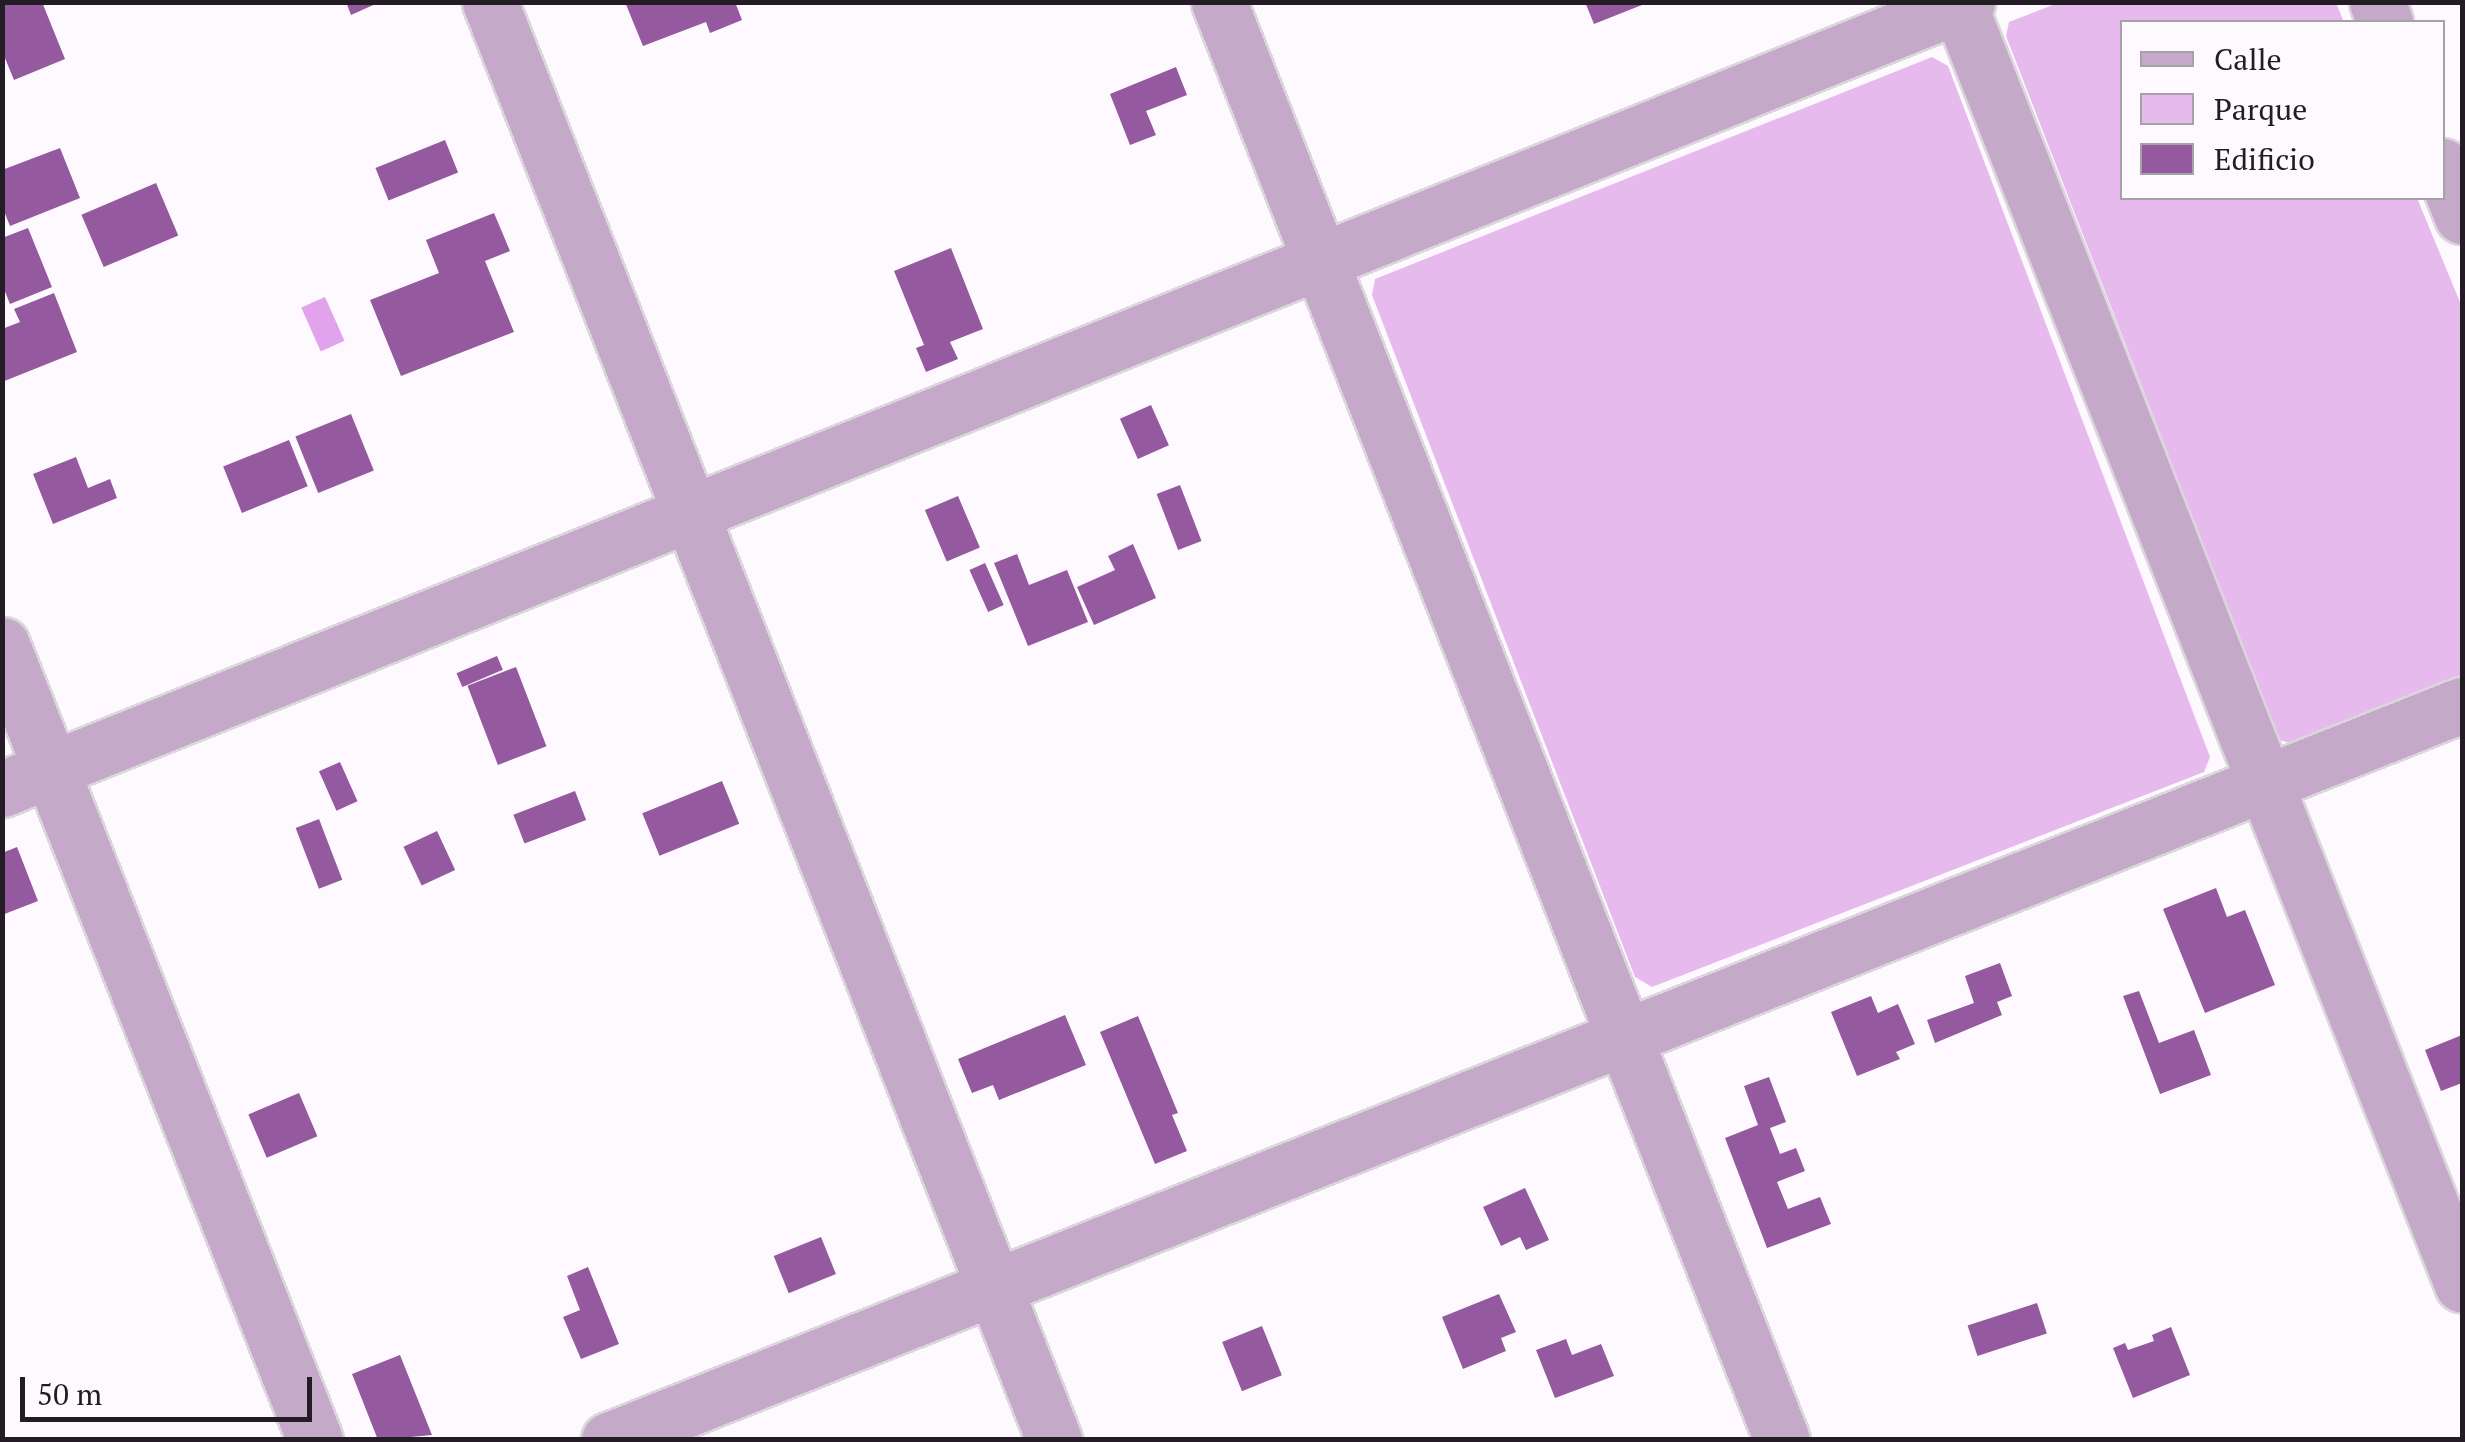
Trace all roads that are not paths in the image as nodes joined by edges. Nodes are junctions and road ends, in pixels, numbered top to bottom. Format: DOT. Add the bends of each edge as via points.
graph roads {
  1 [pos="490,2"];
  2 [pos="1218,2"];
  3 [pos="1961,4"];
  4 [pos="2445,174"];
  5 [pos="2462,216"];
  6 [pos="1320,262"];
  7 [pos="690,513"];
  8 [pos="2,644"];
  9 [pos="2462,706"];
  10 [pos="27,779"];
  11 [pos="2265,784"];
  12 [pos="1624,1037"];
  13 [pos="2462,1284"];
  14 [pos="994,1287"];
  15 [pos="316,1440"];
  16 [pos="609,1440"];
  17 [pos="1054,1440"];
  18 [pos="1782,1440"];
  1 -- 7 [label="street"];
  2 -- 6 [label="street"];
  3 -- 6 [label="street"];
  3 -- 11 [label="street"];
  4 -- 5 [label="street"];
  6 -- 7 [label="street"];
  6 -- 12 [label="street"];
  7 -- 10 [label="street"];
  7 -- 14 [label="street"];
  8 -- 10 [label="street"];
  9 -- 11 [label="street"];
  10 -- 15 [label="street"];
  11 -- 12 [label="street"];
  11 -- 13 [label="street"];
  12 -- 14 [label="street"];
  12 -- 18 [label="street"];
  14 -- 16 [label="street"];
  14 -- 17 [label="street"];
}
